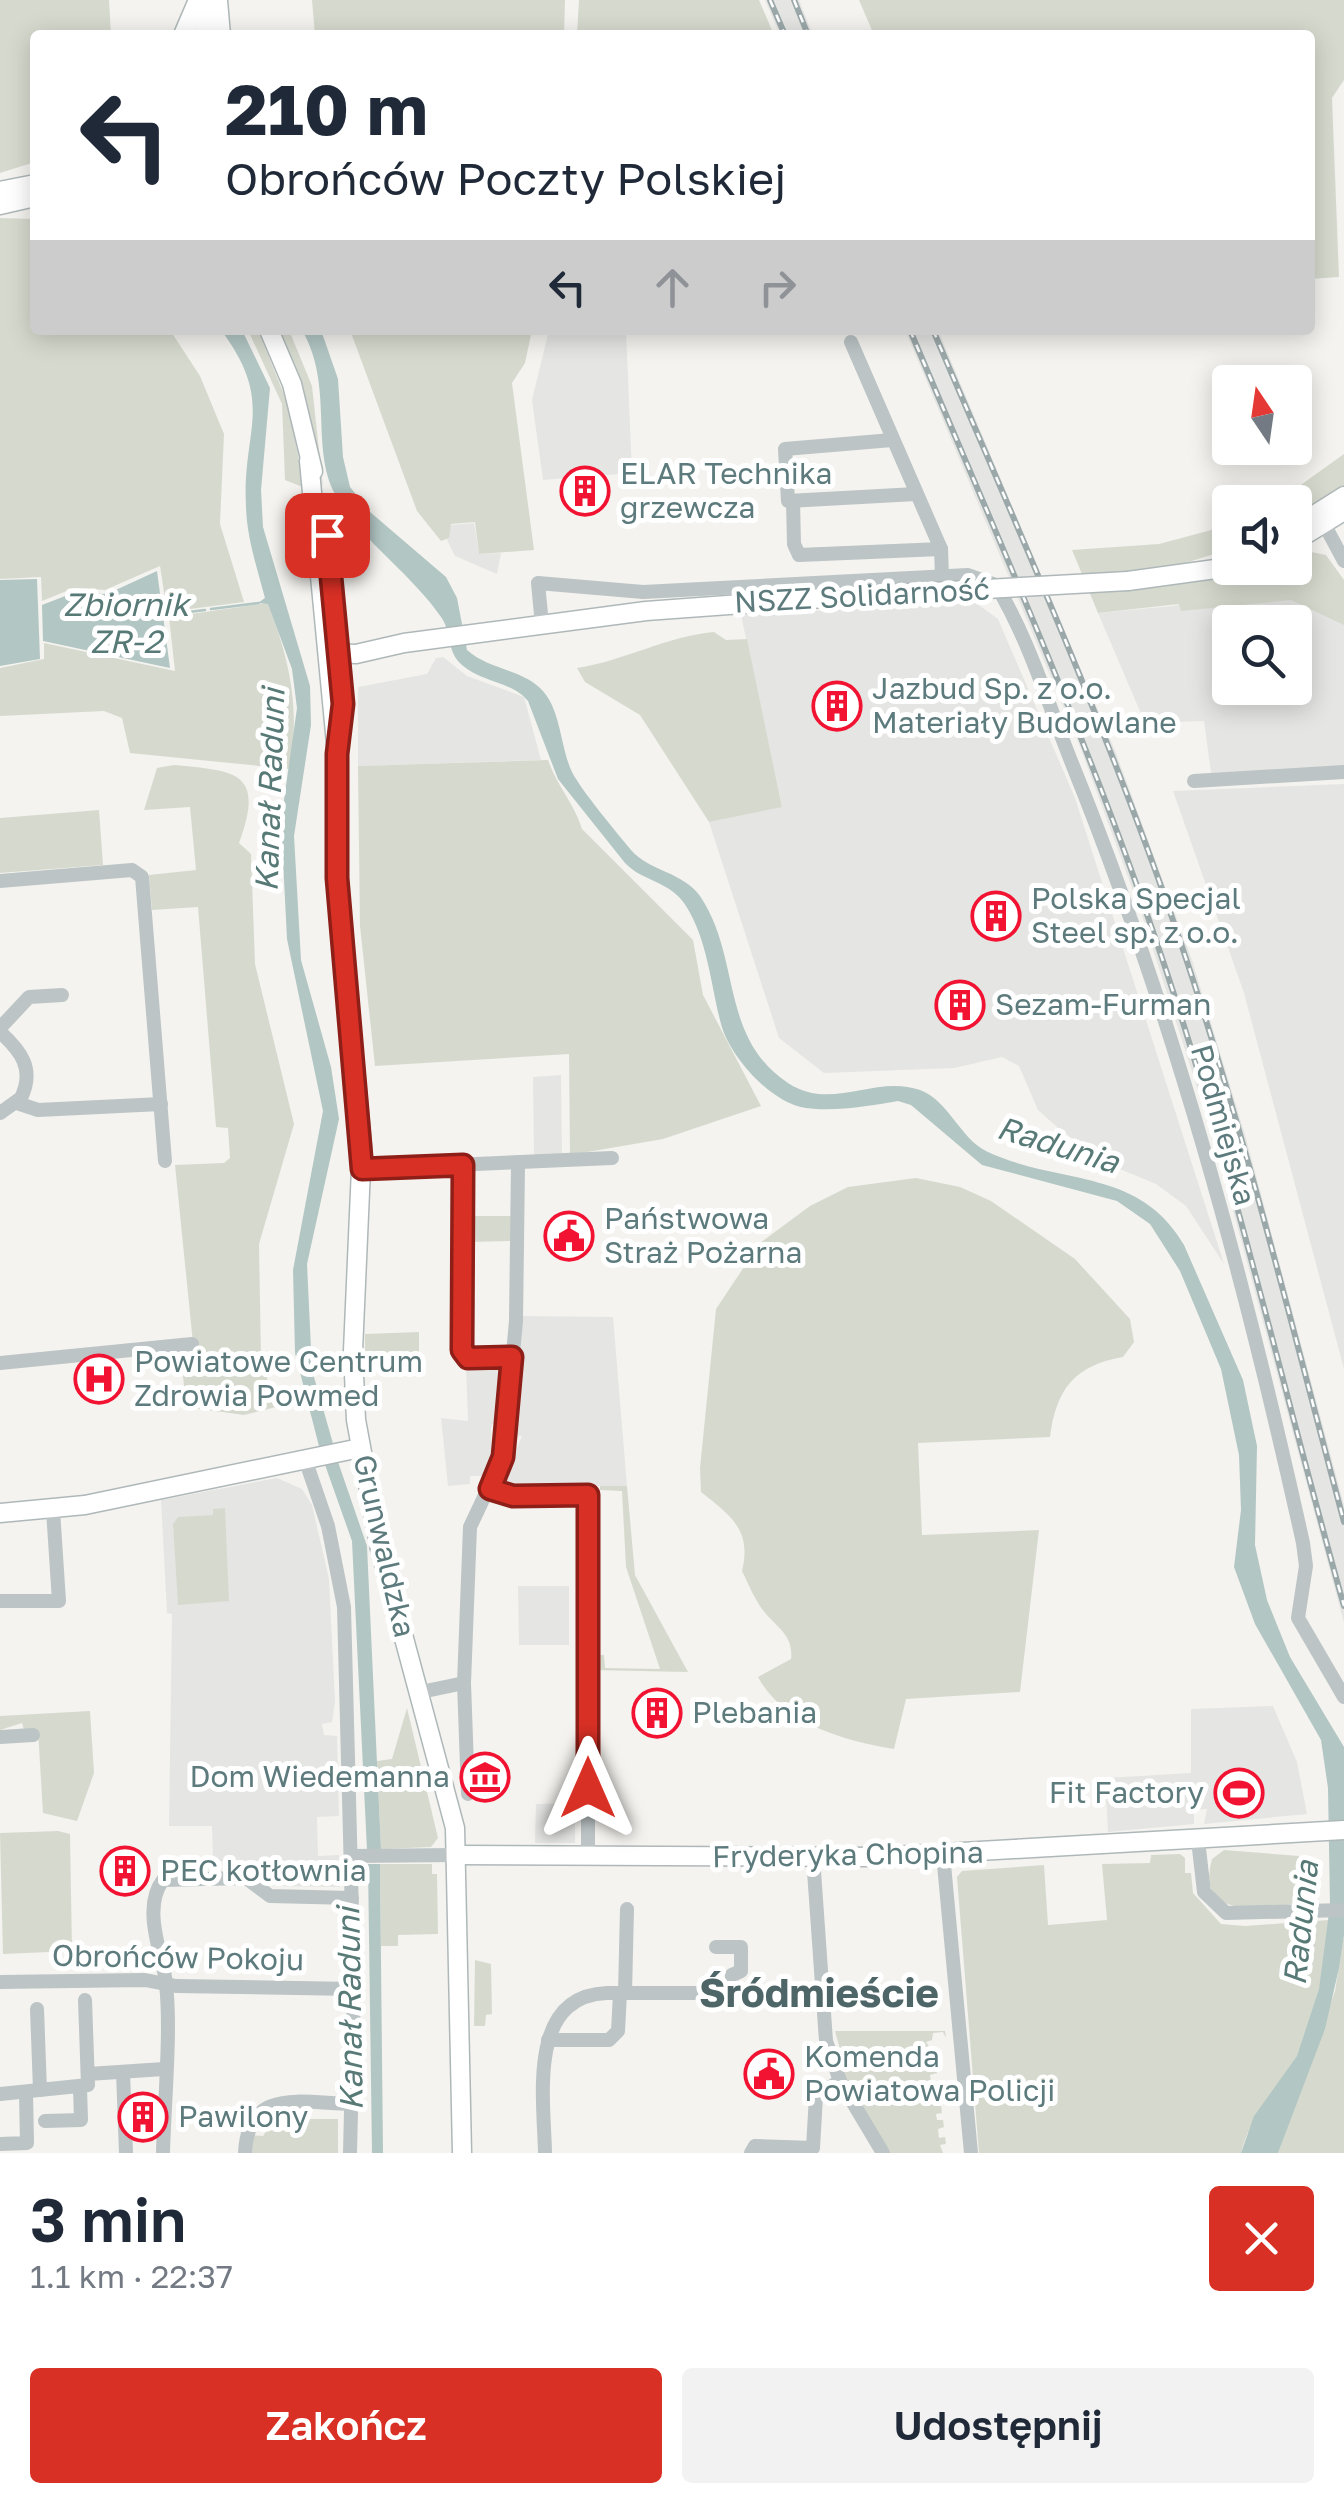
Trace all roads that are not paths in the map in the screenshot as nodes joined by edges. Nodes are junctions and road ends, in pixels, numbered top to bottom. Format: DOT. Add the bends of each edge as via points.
graph roads {
  1 [pos="201,0"];
  2 [pos="214,0"];
  3 [pos="186,30"];
  4 [pos="200,30"];
  5 [pos="202,30"];
  6 [pos="220,30"];
  7 [pos="30,185"];
  8 [pos="0,191"];
  9 [pos="30,200"];
  10 [pos="0,205"];
  11 [pos="271,335"];
  12 [pos="850,342"];
  13 [pos="892,440"];
  14 [pos="309,461"];
  15 [pos="916,494"];
  16 [pos="1344,496"];
  17 [pos="793,501"];
  18 [pos="1344,511"];
  19 [pos="1322,518"];
  20 [pos="1312,521"];
  21 [pos="1312,527"];
  22 [pos="1344,541"];
  23 [pos="940,549"];
  24 [pos="1344,560"];
  25 [pos="1212,563"];
  26 [pos="1212,570"];
  27 [pos="1183,574"];
  28 [pos="942,576"];
  29 [pos="542,625"];
  30 [pos="341,650"];
  31 [pos="1344,772"];
  32 [pos="1194,782"];
  33 [pos="0,881"];
  34 [pos="62,994"];
  35 [pos="0,1030"];
  36 [pos="17,1103"];
  37 [pos="161,1104"];
  38 [pos="0,1112"];
  39 [pos="612,1158"];
  40 [pos="165,1161"];
  41 [pos="518,1164"];
  42 [pos="463,1165"];
  43 [pos="362,1169"];
  44 [pos="192,1344"];
  45 [pos="512,1357"];
  46 [pos="0,1363"];
  47 [pos="360,1448"];
  48 [pos="312,1458"];
  49 [pos="490,1489"];
  50 [pos="53,1510"];
  51 [pos="0,1513"];
  52 [pos="0,1601"];
  53 [pos="464,1683"];
  54 [pos="422,1692"];
  55 [pos="1344,1697"];
  56 [pos="33,1735"];
  57 [pos="0,1737"];
  58 [pos="468,1794"];
  59 [pos="1344,1830"];
  60 [pos="1198,1840"];
  61 [pos="943,1854"];
  62 [pos="458,1855"];
  63 [pos="358,1856"];
  64 [pos="588,1857"];
  65 [pos="812,1857"];
  66 [pos="352,1898"];
  67 [pos="627,1909"];
  68 [pos="1344,1910"];
  69 [pos="716,1947"];
  70 [pos="0,1982"];
  71 [pos="164,1985"];
  72 [pos="354,1989"];
  73 [pos="622,1993"];
  74 [pos="820,1993"];
  75 [pos="732,1994"];
  76 [pos="86,2000"];
  77 [pos="37,2009"];
  78 [pos="548,2040"];
  79 [pos="164,2070"];
  80 [pos="123,2072"];
  81 [pos="88,2074"];
  82 [pos="840,2080"];
  83 [pos="80,2088"];
  84 [pos="33,2092"];
  85 [pos="0,2094"];
  86 [pos="350,2104"];
  87 [pos="45,2121"];
  88 [pos="0,2144"];
  89 [pos="813,2150"];
  90 [pos="126,2153"];
  91 [pos="163,2153"];
  92 [pos="245,2153"];
  93 [pos="350,2153"];
  94 [pos="462,2153"];
  95 [pos="545,2153"];
  96 [pos="751,2153"];
  97 [pos="884,2153"];
  98 [pos="971,2153"];
  1 -- 3 [label="main road"];
  1 -- 4 [label="main road"];
  2 -- 5 [label="main road"];
  2 -- 6 [label="main road"];
  7 -- 8 [label="main road"];
  9 -- 10 [label="main road"];
  11 -- 14 [label="main road, Grunwaldzka" via="295,394"];
  12 -- 13 [label="street"];
  13 -- 15 [label="street"];
  13 -- 17 [label="street" via="785,449"];
  14 -- 30 [label="main road, Grunwaldzka"];
  14 -- 30 [label="main road, Grunwaldzka" via="322,506"];
  15 -- 17 [label="street"];
  15 -- 23 [label="street"];
  16 -- 19 [label="main road"];
  17 -- 23 [label="street" via="799,555"];
  18 -- 19 [label="main road"];
  19 -- 20 [label="main road"];
  19 -- 21 [label="main road"];
  19 -- 22 [label="street"];
  19 -- 24 [label="street"];
  23 -- 28 [label="street"];
  25 -- 27 [label="main road, NSZZ Solidarność"];
  26 -- 27 [label="main road, NSZZ Solidarność"];
  27 -- 29 [label="main road, NSZZ Solidarność, bridge" via="701,605"];
  28 -- 29 [label="street" via="643,592 538,584"];
  28 -- 55 [label="street, Podmiejska" via="988,580 1002,594 1089,806 1169,1038 1244,1303 1306,1561 1298,1618"];
  29 -- 30 [label="main road, NSZZ Solidarność" via="364,653"];
  30 -- 43 [label="main road, Grunwaldzka" via="337,878"];
  31 -- 32 [label="street"];
  33 -- 37 [label="street" via="132,870 142,877"];
  34 -- 35 [label="street" via="30,997"];
  35 -- 36 [label="street" via="26,1065"];
  36 -- 37 [label="street" via="38,1110"];
  36 -- 38 [label="street"];
  37 -- 40 [label="street"];
  39 -- 41 [label="street"];
  41 -- 42 [label="street"];
  41 -- 45 [label="street"];
  42 -- 43 [label="street"];
  42 -- 45 [label="street" via="462,1350 468,1358"];
  43 -- 47 [label="main road, Grunwaldzka" via="353,1351"];
  44 -- 46 [label="street"];
  45 -- 49 [label="street" via="503,1457"];
  47 -- 48 [label="main road"];
  47 -- 54 [label="main road, Grunwaldzka" via="380,1549"];
  48 -- 50 [label="main road"];
  48 -- 63 [label="street" via="342,1588"];
  49 -- 53 [label="street" via="470,1528"];
  49 -- 64 [label="street" via="513,1496 588,1495"];
  50 -- 51 [label="main road"];
  50 -- 52 [label="street" via="59,1602"];
  53 -- 54 [label="street"];
  53 -- 58 [label="street"];
  54 -- 62 [label="main road, Grunwaldzka"];
  56 -- 57 [label="street"];
  59 -- 60 [label="main road, Fryderyka Chopina"];
  60 -- 61 [label="main road, Fryderyka Chopina"];
  60 -- 68 [label="street" via="1204,1892 1219,1910 1234,1916"];
  61 -- 65 [label="main road, Fryderyka Chopina"];
  61 -- 98 [label="street"];
  62 -- 63 [label="street, Fryderyka Chopina"];
  62 -- 64 [label="main road, Fryderyka Chopina"];
  62 -- 94 [label="main road, Grunwaldzka"];
  63 -- 66 [label="street"];
  64 -- 65 [label="main road, Fryderyka Chopina"];
  65 -- 74 [label="street"];
  66 -- 71 [label="street" via="270,1896 246,1878 170,1877 156,1897 154,1942"];
  66 -- 72 [label="street"];
  67 -- 73 [label="street"];
  69 -- 75 [label="street" via="741,1947"];
  70 -- 71 [label="street, Obrońców Pokoju"];
  71 -- 72 [label="street, Obrońców Pokoju"];
  71 -- 79 [label="street"];
  72 -- 86 [label="street"];
  73 -- 75 [label="street"];
  73 -- 78 [label="street" via="579,2000 559,2016"];
  73 -- 78 [label="street" via="618,2031 609,2040"];
  74 -- 75 [label="street"];
  74 -- 82 [label="street"];
  76 -- 81 [label="street, Obrońców Pokoju"];
  77 -- 84 [label="street, Obrońców Pokoju"];
  78 -- 95 [label="street"];
  79 -- 80 [label="street"];
  79 -- 91 [label="street"];
  80 -- 81 [label="street"];
  80 -- 90 [label="street"];
  81 -- 83 [label="street" via="88,2085"];
  82 -- 89 [label="street" via="816,2096"];
  82 -- 97 [label="street"];
  83 -- 84 [label="street"];
  83 -- 87 [label="street" via="81,2120"];
  84 -- 85 [label="street"];
  84 -- 88 [label="street, Obrońców Pokoju" via="27,2143"];
  86 -- 92 [label="street" via="261,2108"];
  86 -- 93 [label="street"];
  89 -- 96 [label="street" via="755,2146"];
}
